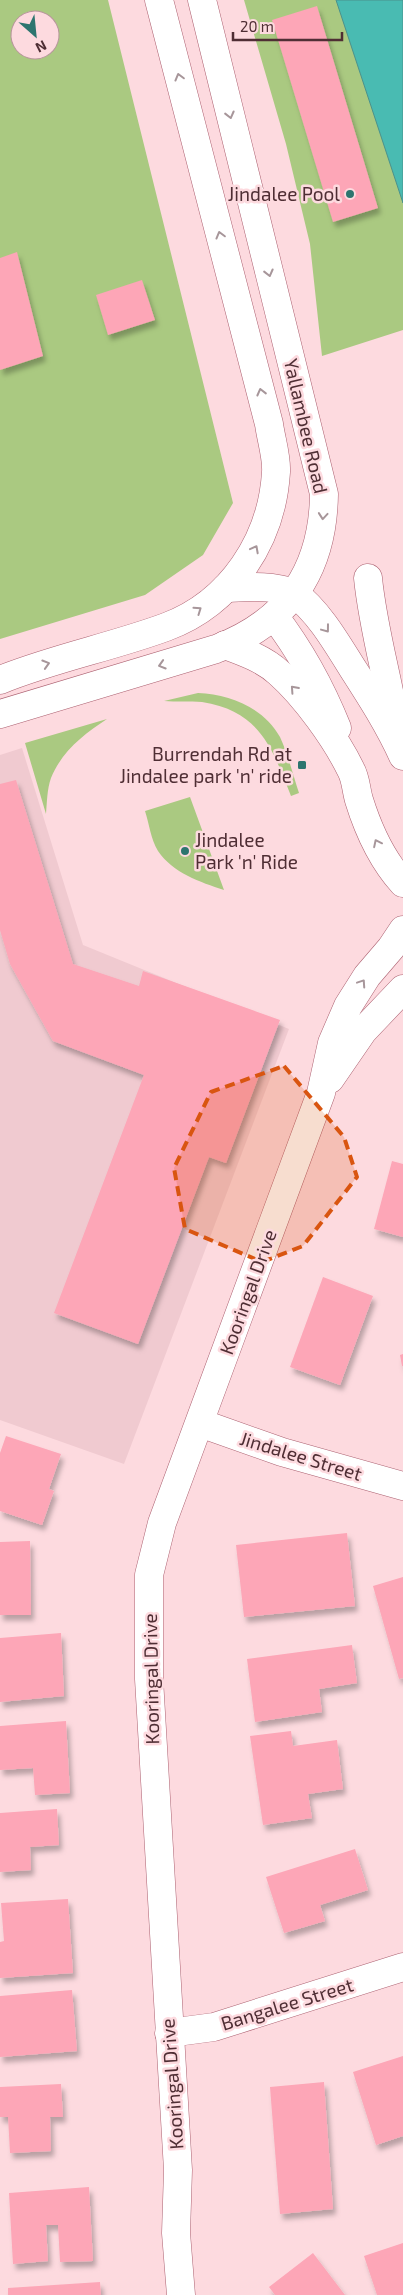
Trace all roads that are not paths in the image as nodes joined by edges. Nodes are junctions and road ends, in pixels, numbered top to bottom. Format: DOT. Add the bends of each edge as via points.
graph roads {
  1 [pos="159,0"];
  2 [pos="202,0"];
  3 [pos="368,578"];
  4 [pos="226,588"];
  5 [pos="294,593"];
  6 [pos="274,616"];
  7 [pos="225,645"];
  8 [pos="0,680"];
  9 [pos="0,714"];
  10 [pos="401,752"];
  11 [pos="352,772"];
  12 [pos="403,883"];
  13 [pos="403,930"];
  14 [pos="403,989"];
  15 [pos="348,1006"];
  16 [pos="370,1022"];
  17 [pos="321,1093"];
  18 [pos="200,1423"];
  19 [pos="403,1486"];
  20 [pos="403,1967"];
  21 [pos="169,2033"];
  22 [pos="181,2295"];
  4 -- 1 [label="street, Yallambee Road, one-way" via="253,553 265,528 276,470 269,424"];
  2 -- 5 [label="street, Yallambee Road, one-way" via="324,494 319,543"];
  3 -- 10 [label="street" via="372,618 388,679"];
  4 -- 5 [label="street" via="258,586"];
  4 -- 6 [label="street" via="248,597"];
  8 -- 4 [label="street, Yallambee Road, one-way" via="168,627 196,612"];
  5 -- 6 [label="street, Yallambee Road"];
  5 -- 10 [label="street, one-way" via="312,609 336,641 383,715"];
  6 -- 7 [label="street, Yallambee Road" via="255,631"];
  6 -- 11 [label="street" via="324,694 347,750"];
  7 -- 9 [label="street, Yallambee Road, one-way"];
  11 -- 7 [label="street, one-way" via="314,712 279,672 254,656"];
  12 -- 11 [label="street, one-way" via="374,838"];
  15 -- 13 [label="street, Kooringal Drive, one-way"];
  14 -- 16 [label="street, Kooringal Drive"];
  15 -- 16 [label="street"];
  15 -- 17 [label="street, Kooringal Drive" via="332,1043"];
  16 -- 17 [label="street, Kooringal Drive"];
  17 -- 18 [label="street, Kooringal Drive"];
  18 -- 19 [label="street, Jindalee Street" via="282,1452"];
  18 -- 21 [label="street, Kooringal Drive" via="162,1523 149,1575 149,1679"];
  20 -- 21 [label="street, Bangalee Street" via="220,2025"];
  21 -- 22 [label="street, Kooringal Drive" via="178,2170 176,2233"];
}
